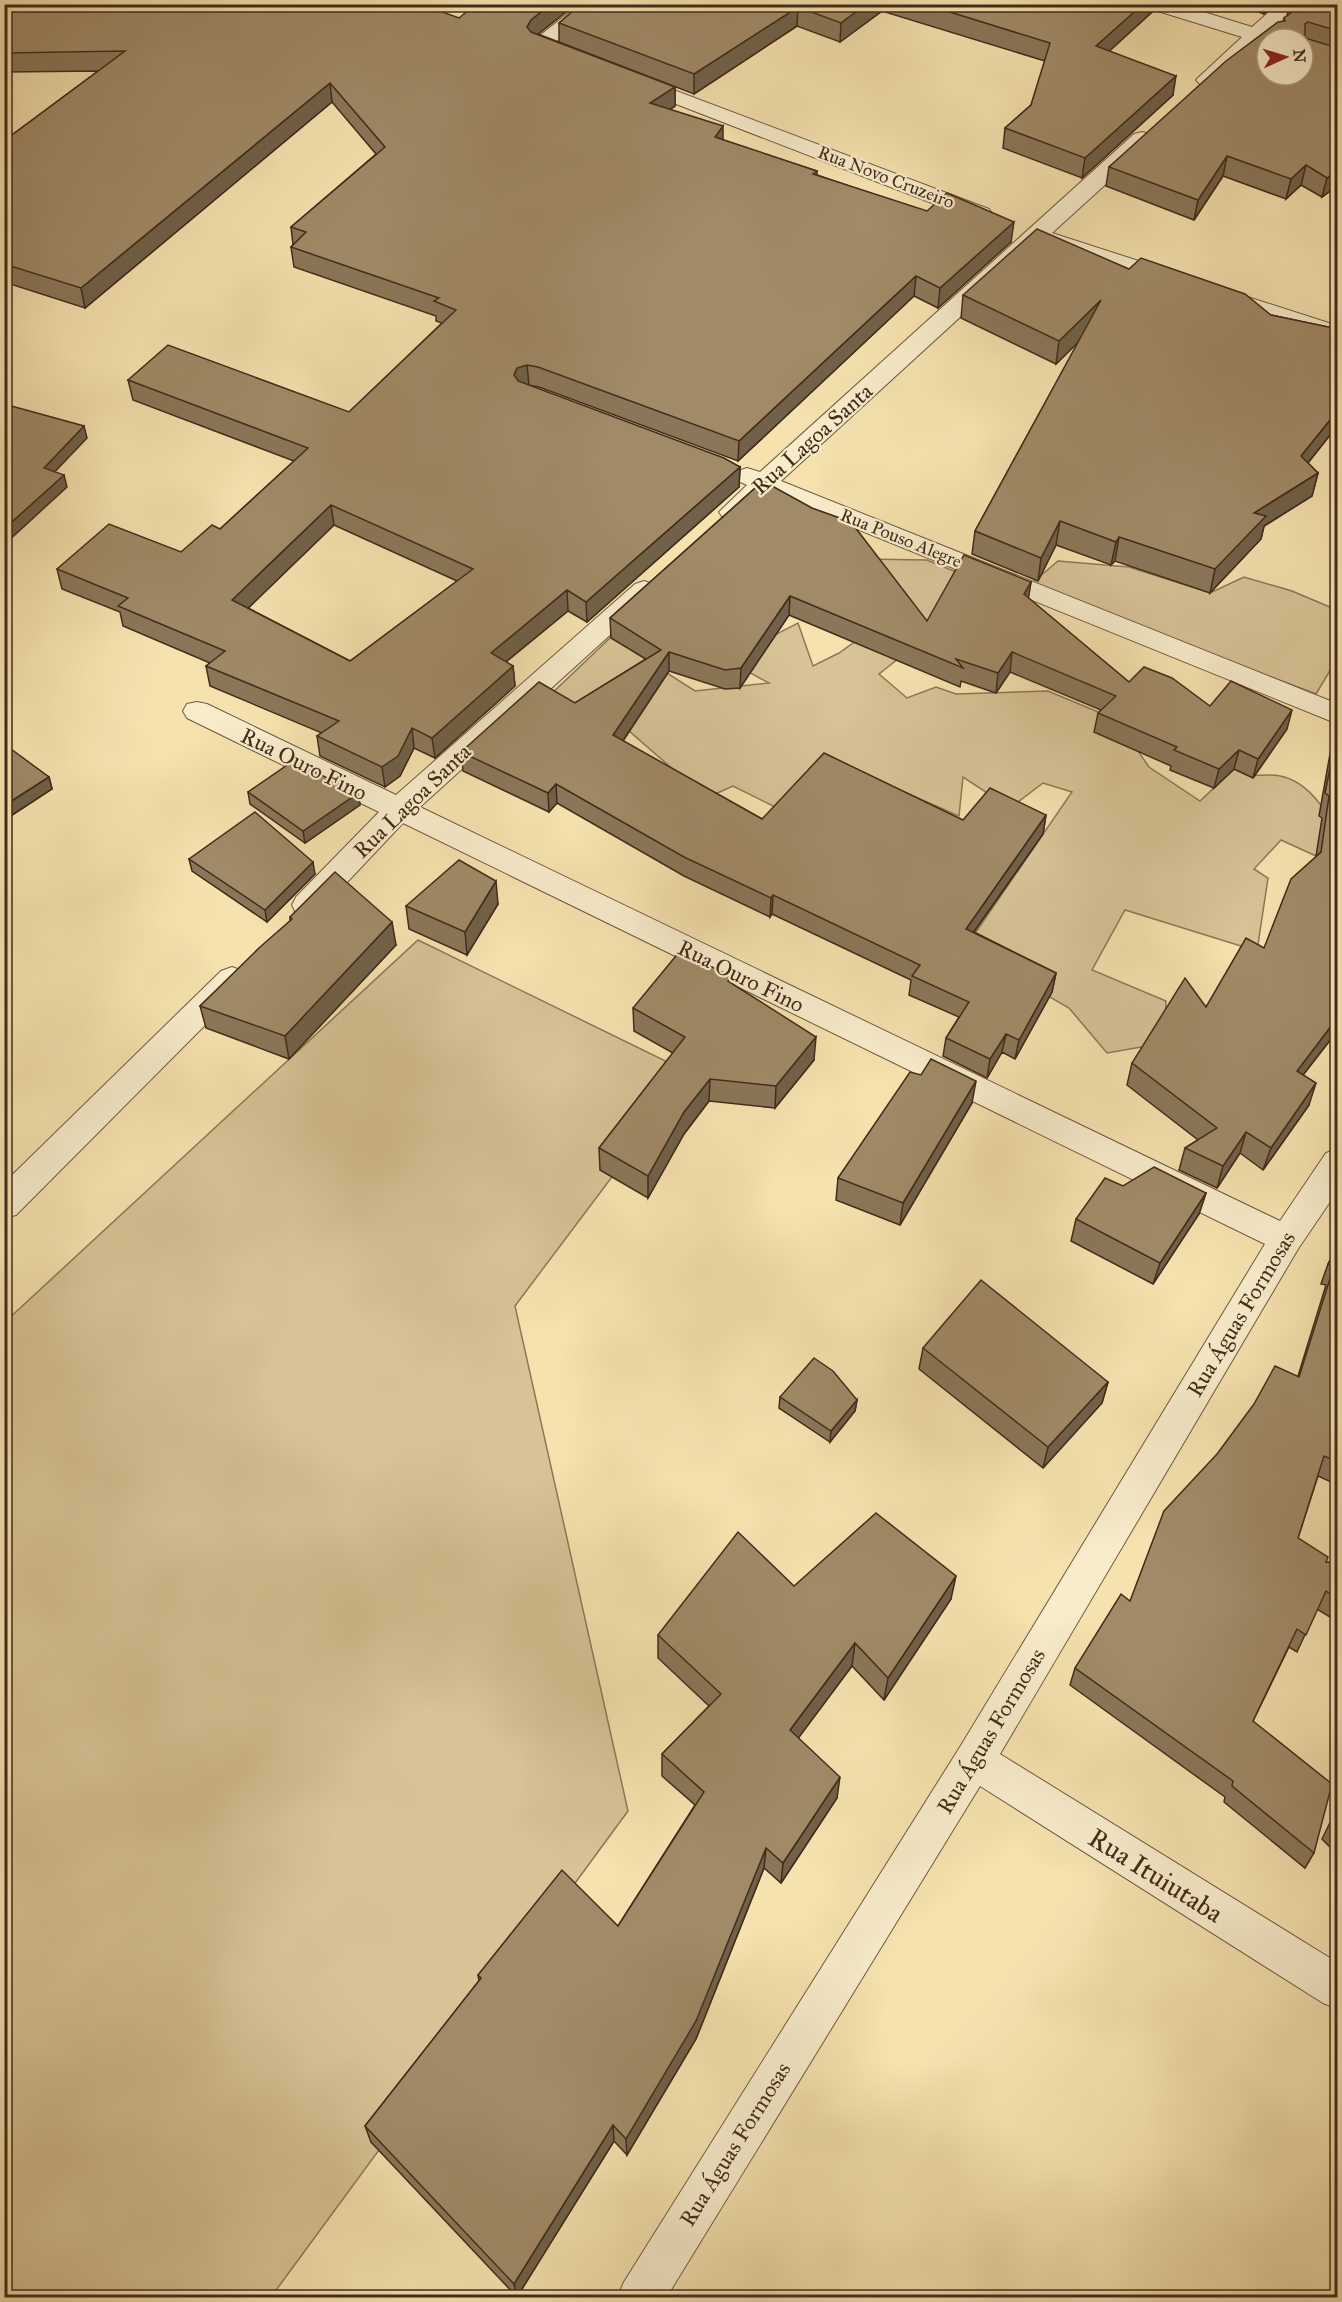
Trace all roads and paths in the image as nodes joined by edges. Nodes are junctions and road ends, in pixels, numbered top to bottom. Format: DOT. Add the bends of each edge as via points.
graph roads {
  1 [pos="592,4"];
  2 [pos="1155,4"];
  3 [pos="1290,4"];
  4 [pos="1271,27"];
  5 [pos="1255,35"];
  6 [pos="1255,43"];
  7 [pos="562,53"];
  8 [pos="617,74"];
  9 [pos="1186,99"];
  10 [pos="1160,123"];
  11 [pos="1017,227"];
  12 [pos="1338,334"];
  13 [pos="722,467"];
  14 [pos="764,483"];
  15 [pos="711,531"];
  16 [pos="657,578"];
  17 [pos="197,711"];
  18 [pos="1338,715"];
  19 [pos="398,810"];
  20 [pos="283,929"];
  21 [pos="249,962"];
  22 [pos="1338,1162"];
  23 [pos="11,1187"];
  24 [pos="1286,1239"];
  25 [pos="974,1760"];
  26 [pos="1338,1988"];
  27 [pos="640,2298"];
  1 -- 7 [label="street" via="540,45"];
  2 -- 5 [label="street"];
  3 -- 4 [label="street"];
  6 -- 9 [label="street"];
  8 -- 11 [label="street, Rua Novo Cruzeiro"];
  10 -- 11 [label="street, Rua Lagoa Santa"];
  11 -- 12 [label="street, Rua Novo Cruzeiro"];
  11 -- 14 [label="street, Rua Lagoa Santa"];
  13 -- 14 [label="street, Rua Pouso Alegre"];
  14 -- 15 [label="street, Rua Lagoa Santa"];
  14 -- 18 [label="street, Rua Pouso Alegre"];
  16 -- 19 [label="street, Rua Lagoa Santa"];
  17 -- 19 [label="street, Rua Ouro Fino"];
  19 -- 20 [label="street, Rua Lagoa Santa"];
  19 -- 24 [label="street, Rua Ouro Fino"];
  21 -- 23 [label="street"];
  22 -- 24 [label="street, Rua Águas Formosas"];
  24 -- 25 [label="street, Rua Águas Formosas"];
  25 -- 26 [label="street, Rua Ituiutaba"];
  25 -- 27 [label="street, Rua Águas Formosas"];
}
